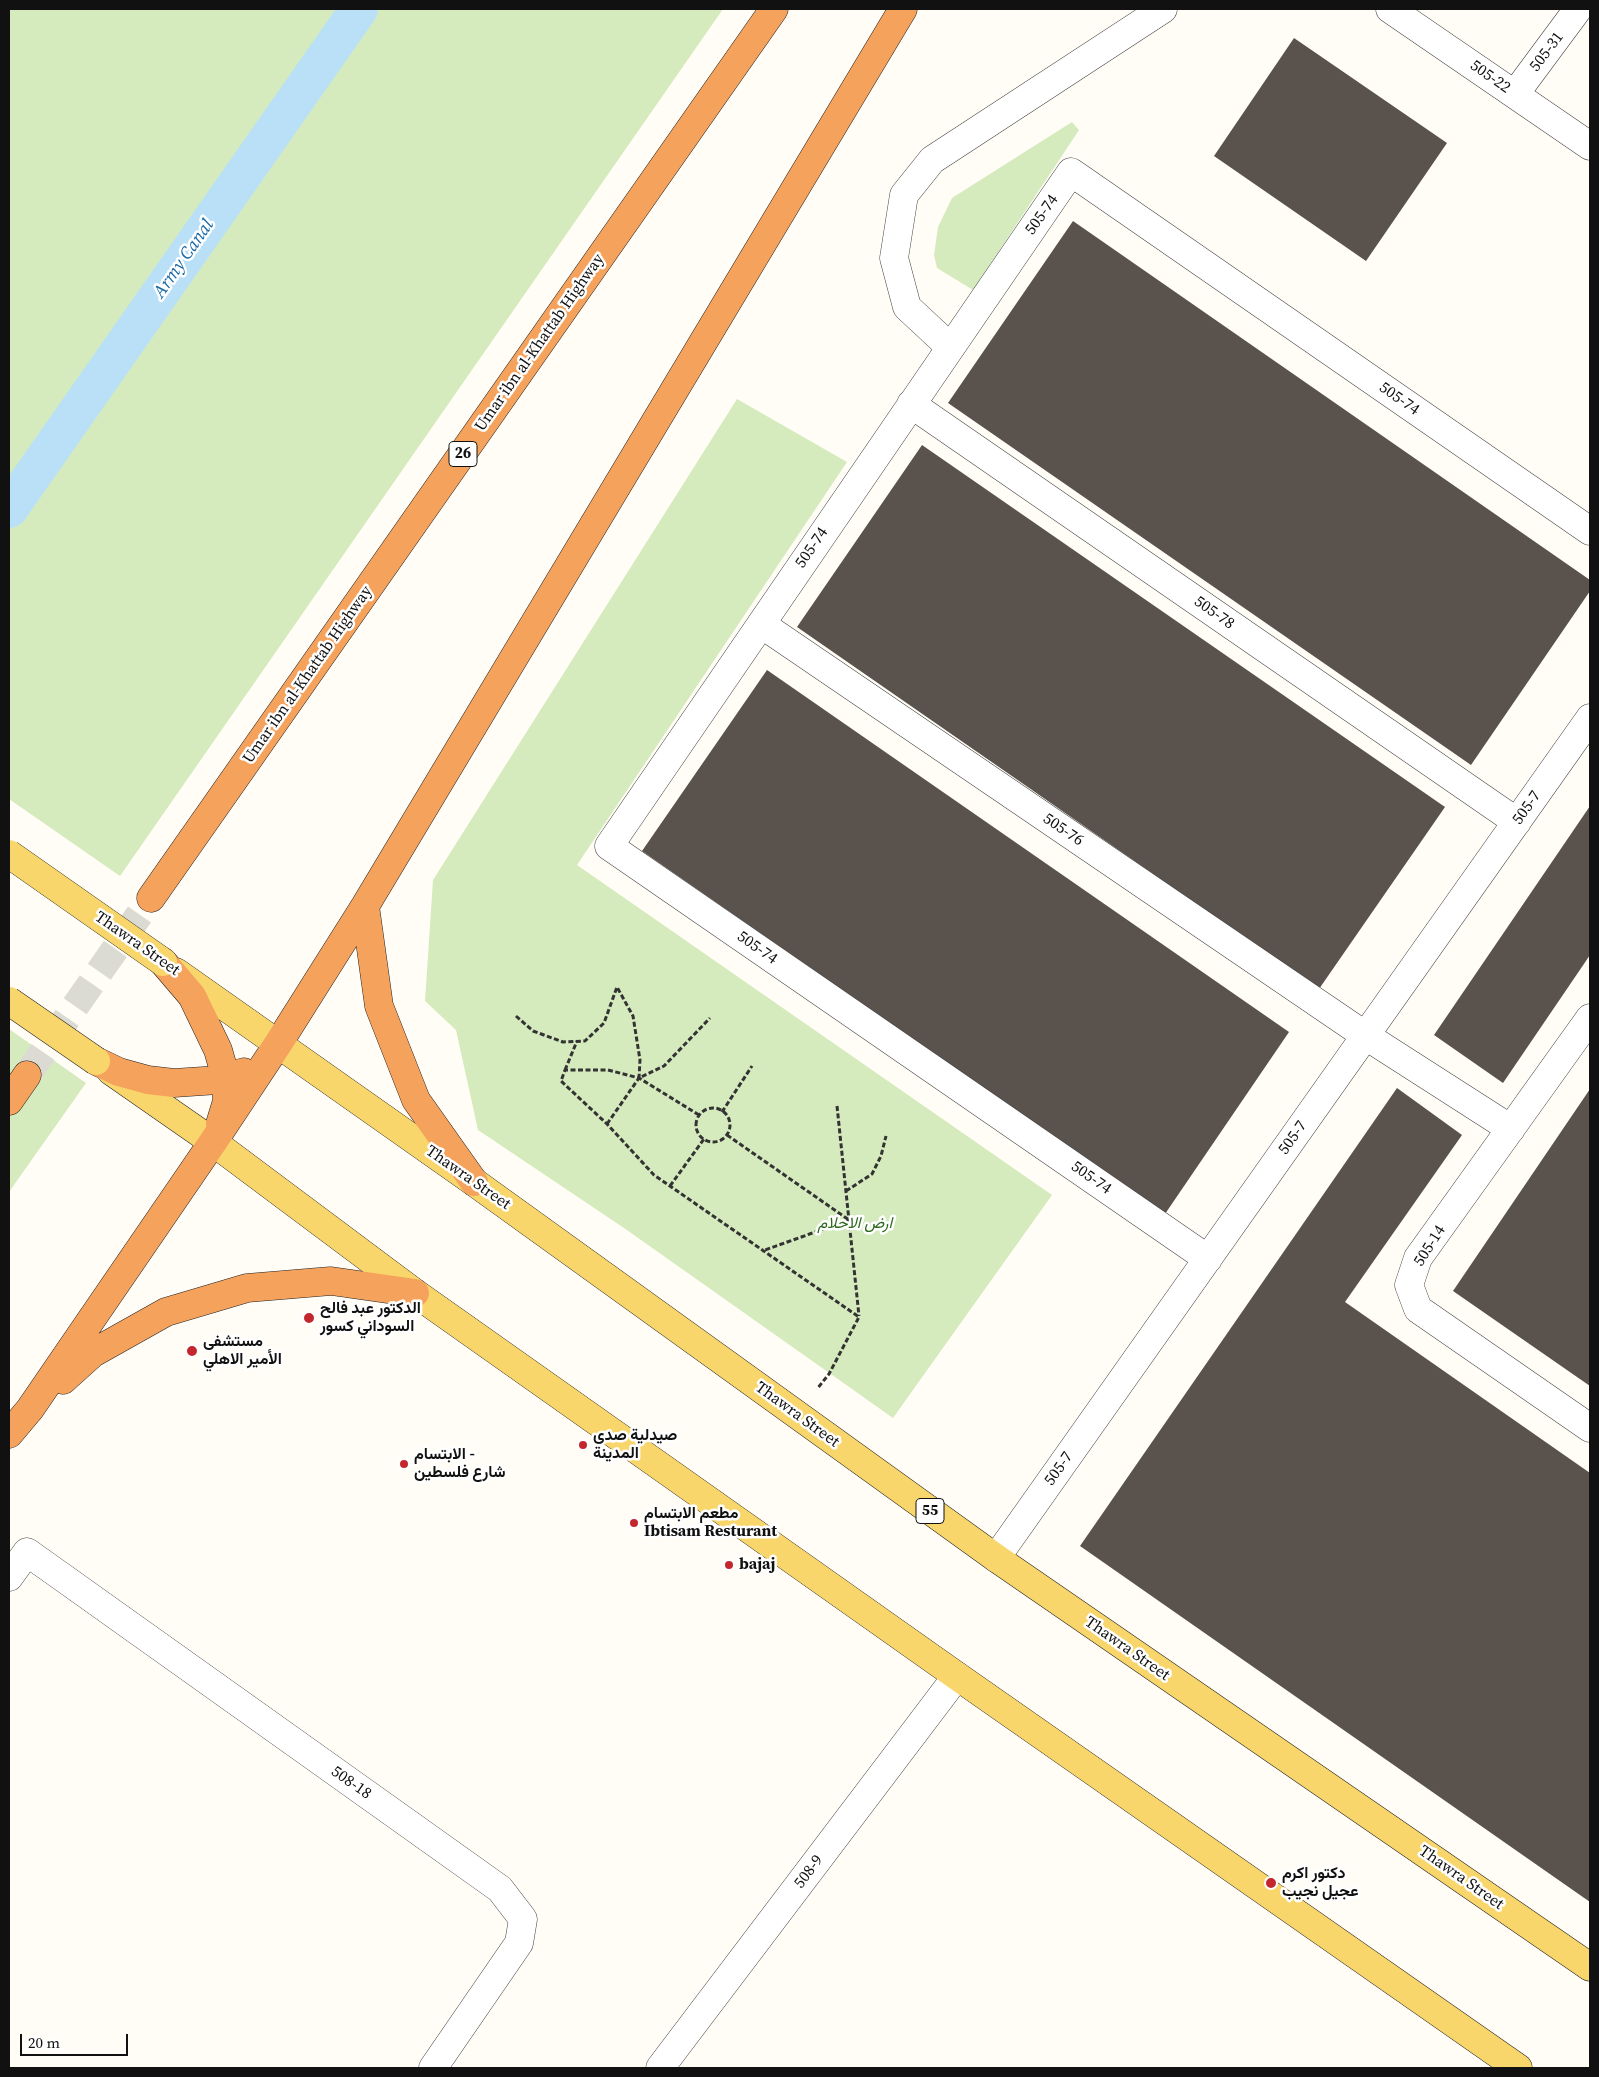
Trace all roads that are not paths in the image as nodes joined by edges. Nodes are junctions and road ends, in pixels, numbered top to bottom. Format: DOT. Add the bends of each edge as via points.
graph roads {
  1 [pos="774,9"];
  2 [pos="903,9"];
  3 [pos="1163,9"];
  4 [pos="1390,9"];
  5 [pos="1578,9"];
  6 [pos="1515,94"];
  7 [pos="1590,146"];
  8 [pos="950,347"];
  9 [pos="911,404"];
  10 [pos="1590,531"];
  11 [pos="760,624"];
  12 [pos="1590,718"];
  13 [pos="1517,822"];
  14 [pos="9,854"];
  15 [pos="152,898"];
  16 [pos="365,906"];
  17 [pos="163,962"];
  18 [pos="9,1001"];
  19 [pos="1590,1018"];
  20 [pos="1366,1036"];
  21 [pos="278,1044"];
  22 [pos="96,1060"];
  23 [pos="27,1075"];
  24 [pos="223,1076"];
  25 [pos="9,1101"];
  26 [pos="1511,1129"];
  27 [pos="213,1142"];
  28 [pos="474,1182"];
  29 [pos="1208,1259"];
  30 [pos="415,1293"];
  31 [pos="30,1409"];
  32 [pos="1590,1428"];
  33 [pos="9,1434"];
  34 [pos="996,1558"];
  35 [pos="9,1576"];
  36 [pos="957,1676"];
  37 [pos="1590,1967"];
  38 [pos="433,2068"];
  39 [pos="660,2068"];
  40 [pos="1518,2068"];
  1 -- 15 [label="highway, Umar ibn al-Khattab Highway / 26"];
  2 -- 16 [label="highway"];
  3 -- 8 [label="street" via="932,160 904,195 894,258 907,306"];
  4 -- 6 [label="street, 505-22"];
  5 -- 6 [label="street, 505-31"];
  6 -- 7 [label="street, 505-22"];
  8 -- 9 [label="street, 505-74"];
  8 -- 10 [label="street, 505-74" via="1071,172"];
  9 -- 11 [label="street, 505-74"];
  9 -- 13 [label="street, 505-78"];
  11 -- 20 [label="street, 505-76"];
  11 -- 29 [label="street, 505-74" via="609,846"];
  12 -- 13 [label="street, 505-7"];
  13 -- 20 [label="street, 505-7"];
  14 -- 17 [label="main road, Thawra Street, bridge"];
  16 -- 21 [label="highway"];
  16 -- 28 [label="highway" via="379,1006 416,1100"];
  17 -- 21 [label="main road, Thawra Street / 55"];
  17 -- 24 [label="highway" via="192,996 207,1024"];
  18 -- 22 [label="main road, bridge"];
  19 -- 26 [label="street, 505-14"];
  20 -- 26 [label="street, 505-76"];
  20 -- 29 [label="street, 505-7"];
  21 -- 24 [label="highway" via="262,1061 244,1071"];
  21 -- 27 [label="highway"];
  21 -- 28 [label="main road, Thawra Street / 55"];
  22 -- 24 [label="highway" via="119,1072 148,1080 174,1083"];
  22 -- 27 [label="main road"];
  23 -- 25 [label="highway"];
  24 -- 27 [label="highway" via="227,1101"];
  26 -- 32 [label="street, 505-14" via="1418,1258 1409,1285 1418,1309"];
  27 -- 30 [label="main road"];
  27 -- 31 [label="highway"];
  28 -- 34 [label="main road, Thawra Street / 55"];
  29 -- 34 [label="street, 505-7"];
  30 -- 31 [label="highway" via="331,1281 247,1288 166,1312 92,1353"];
  30 -- 36 [label="main road"];
  31 -- 33 [label="highway"];
  34 -- 37 [label="main road, Thawra Street / 55"];
  35 -- 38 [label="street, 508-18" via="26,1552 500,1889 523,1919 519,1943"];
  36 -- 39 [label="street, 508-9"];
  36 -- 40 [label="main road"];
}
